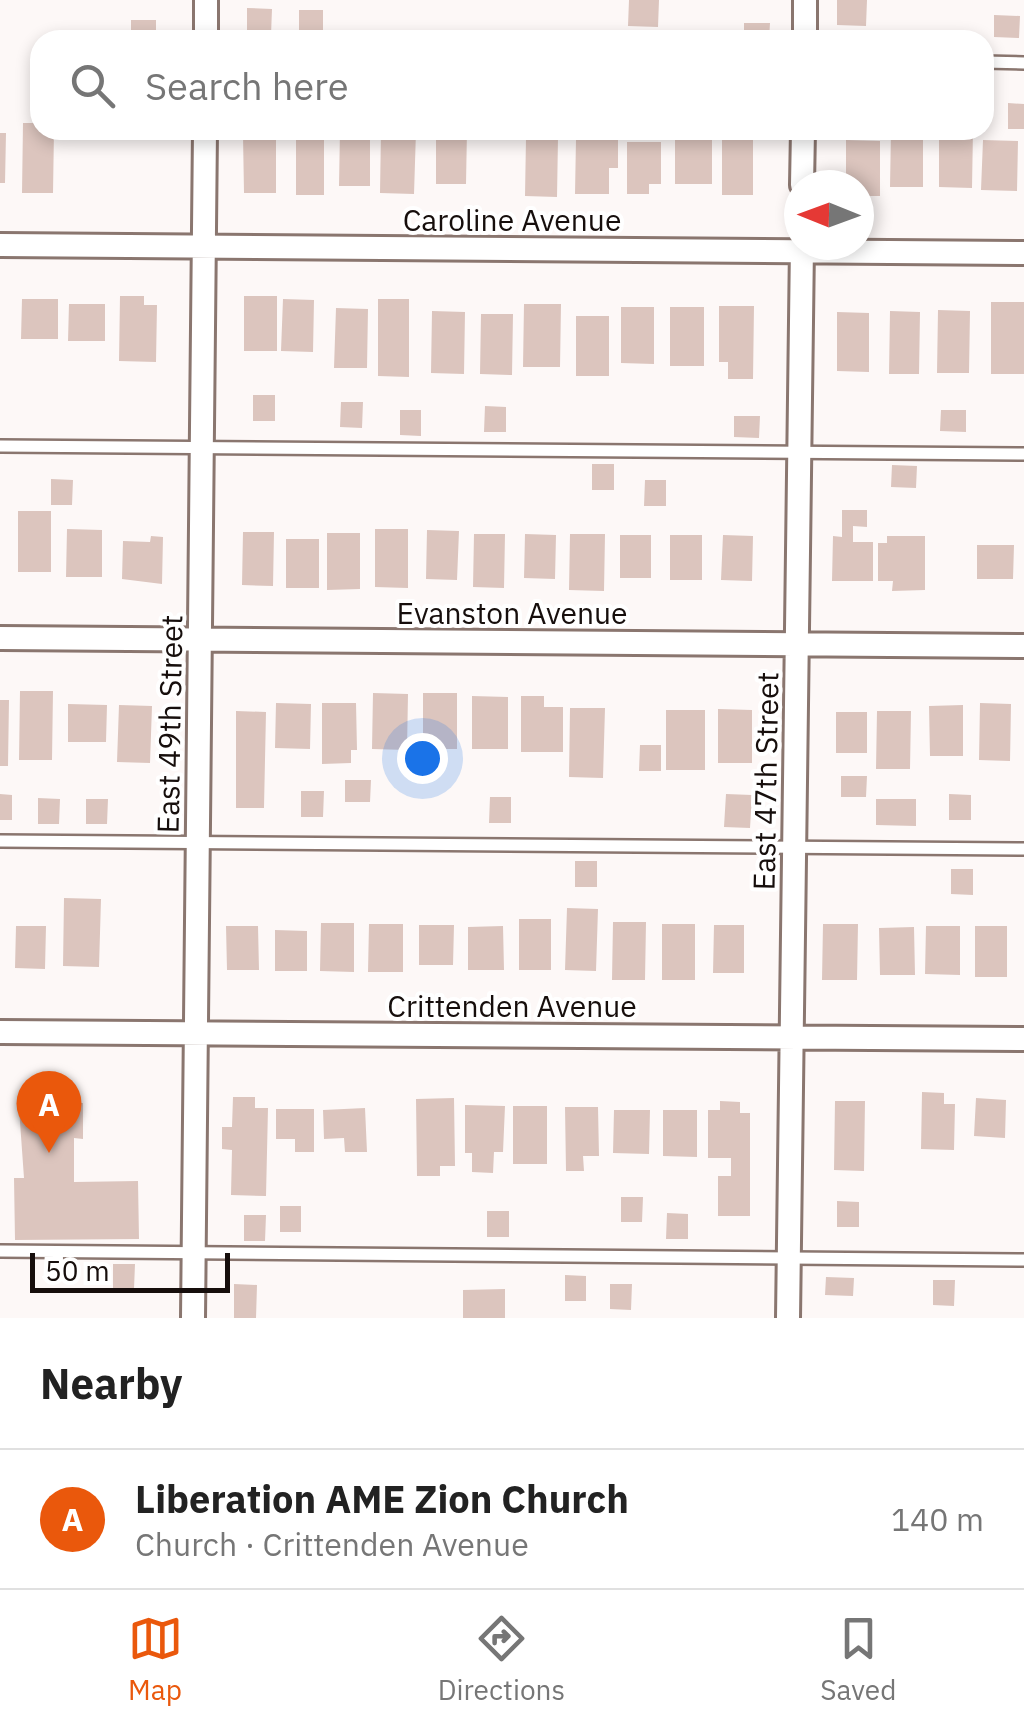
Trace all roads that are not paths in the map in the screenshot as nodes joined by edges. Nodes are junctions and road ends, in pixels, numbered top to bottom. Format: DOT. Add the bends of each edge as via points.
graph roads {
  1 [pos="206,0"];
  2 [pos="805,0"];
  3 [pos="206,30"];
  4 [pos="804,30"];
  5 [pos="994,62"];
  6 [pos="1024,63"];
  7 [pos="205,140"];
  8 [pos="803,140"];
  9 [pos="802,170"];
  10 [pos="0,245"];
  11 [pos="204,247"];
  12 [pos="784,248"];
  13 [pos="874,250"];
  14 [pos="1024,253"];
  15 [pos="802,260"];
  16 [pos="0,446"];
  17 [pos="202,448"];
  18 [pos="799,453"];
  19 [pos="1024,454"];
  20 [pos="0,638"];
  21 [pos="200,640"];
  22 [pos="796,644"];
  23 [pos="1024,646"];
  24 [pos="0,842"];
  25 [pos="198,844"];
  26 [pos="794,848"];
  27 [pos="1024,849"];
  28 [pos="0,1032"];
  29 [pos="196,1033"];
  30 [pos="791,1038"];
  31 [pos="1024,1039"];
  32 [pos="0,1251"];
  33 [pos="194,1252"];
  34 [pos="788,1259"];
  35 [pos="1024,1260"];
  36 [pos="193,1318"];
  37 [pos="788,1318"];
  1 -- 3 [label="street"];
  2 -- 4 [label="street"];
  5 -- 6 [label="lane"];
  7 -- 11 [label="street, East 49th Street"];
  8 -- 9 [label="street"];
  10 -- 11 [label="street, Caroline Avenue"];
  11 -- 12 [label="street, Caroline Avenue"];
  11 -- 17 [label="street, East 49th Street"];
  13 -- 14 [label="street, Caroline Avenue"];
  15 -- 18 [label="street, East 47th Street"];
  16 -- 17 [label="lane"];
  17 -- 18 [label="lane"];
  17 -- 21 [label="street, East 49th Street"];
  18 -- 19 [label="lane"];
  18 -- 22 [label="street, East 47th Street"];
  20 -- 21 [label="street, Evanston Avenue"];
  21 -- 22 [label="street, Evanston Avenue"];
  21 -- 25 [label="street, East 49th Street"];
  22 -- 23 [label="street, Evanston Avenue"];
  22 -- 26 [label="street, East 47th Street"];
  24 -- 25 [label="lane"];
  25 -- 26 [label="lane"];
  25 -- 29 [label="street, East 49th Street"];
  26 -- 27 [label="lane"];
  26 -- 30 [label="street, East 47th Street"];
  28 -- 29 [label="street, Crittenden Avenue"];
  29 -- 30 [label="street, Crittenden Avenue"];
  29 -- 33 [label="street, East 49th Street"];
  30 -- 31 [label="street, Crittenden Avenue"];
  30 -- 34 [label="street, East 47th Street"];
  32 -- 33 [label="lane"];
  33 -- 34 [label="lane"];
  33 -- 36 [label="street, East 49th Street"];
  34 -- 35 [label="lane"];
  34 -- 37 [label="street, East 47th Street"];
}
